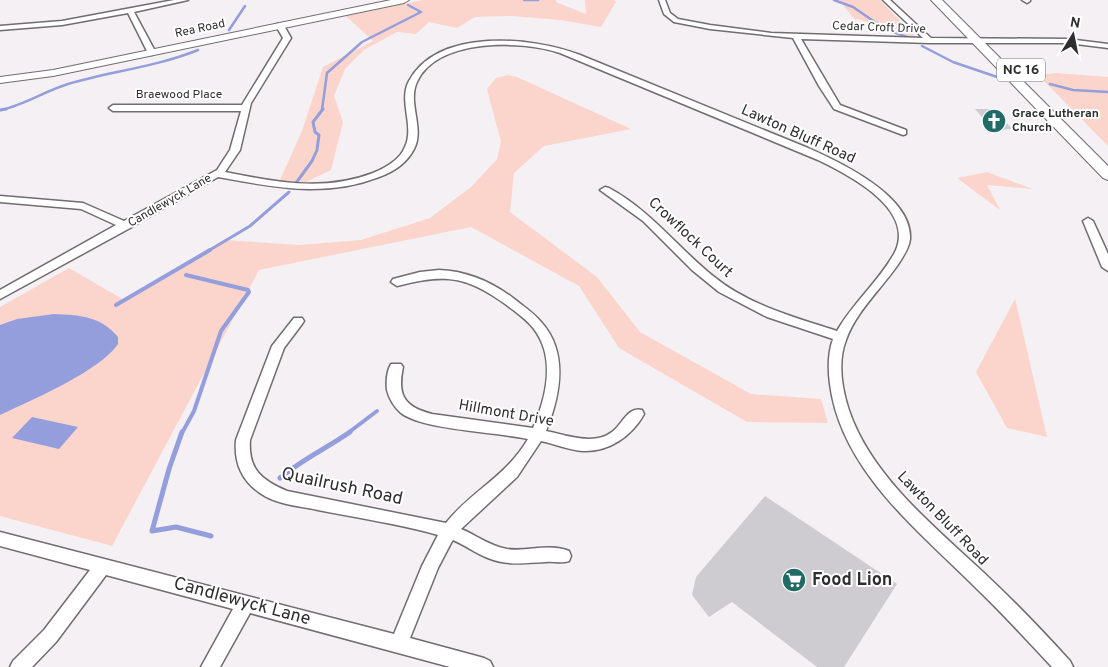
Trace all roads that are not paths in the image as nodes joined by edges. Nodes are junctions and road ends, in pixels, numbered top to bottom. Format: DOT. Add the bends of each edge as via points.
graph roads {
  1 [pos="185,0"];
  2 [pos="404,0"];
  3 [pos="662,0"];
  4 [pos="886,0"];
  5 [pos="936,0"];
  6 [pos="949,0"];
  7 [pos="130,10"];
  8 [pos="280,26"];
  9 [pos="0,28"];
  10 [pos="796,37"];
  11 [pos="930,41"];
  12 [pos="976,41"];
  13 [pos="993,41"];
  14 [pos="1108,46"];
  15 [pos="152,53"];
  16 [pos="0,80"];
  17 [pos="113,108"];
  18 [pos="245,108"];
  19 [pos="903,132"];
  20 [pos="1108,156"];
  21 [pos="218,174"];
  22 [pos="1108,175"];
  23 [pos="605,190"];
  24 [pos="0,199"];
  25 [pos="1088,222"];
  26 [pos="126,226"];
  27 [pos="1108,268"];
  28 [pos="397,282"];
  29 [pos="0,295"];
  30 [pos="298,321"];
  31 [pos="841,337"];
  32 [pos="396,366"];
  33 [pos="637,414"];
  34 [pos="536,435"];
  35 [pos="450,531"];
  36 [pos="0,539"];
  37 [pos="563,556"];
  38 [pos="103,566"];
  39 [pos="246,603"];
  40 [pos="400,643"];
  41 [pos="19,667"];
  42 [pos="210,667"];
  43 [pos="484,667"];
  44 [pos="1064,667"];
  1 -- 7 [label="street"];
  2 -- 8 [label="main road, Rea Road"];
  3 -- 10 [label="street, Cedar Croft Drive" via="666,14 676,21"];
  4 -- 11 [label="street"];
  5 -- 12 [label="main road, NC 16"];
  6 -- 13 [label="main road, NC 16"];
  7 -- 9 [label="street" via="62,23"];
  7 -- 15 [label="street"];
  8 -- 15 [label="main road, Rea Road"];
  8 -- 18 [label="street, Candlewyck Lane" via="287,38"];
  10 -- 11 [label="street, Cedar Croft Drive"];
  10 -- 19 [label="street" via="837,107"];
  11 -- 12 [label="street, Cedar Croft Drive"];
  12 -- 13 [label="street, Cedar Croft Drive"];
  12 -- 22 [label="main road, NC 16"];
  13 -- 14 [label="street, Cedar Croft Drive"];
  13 -- 20 [label="main road, NC 16"];
  15 -- 16 [label="main road, Rea Road"];
  17 -- 18 [label="street, Braewood Place"];
  18 -- 21 [label="street, Candlewyck Lane" via="235,150"];
  21 -- 26 [label="street, Candlewyck Lane"];
  21 -- 31 [label="street, Lawton Bluff Road" via="306,189 366,179 397,163 408,152 412,141 410,87 432,60 487,44 523,43 553,48 807,152 855,176 884,198 900,218 904,243"];
  23 -- 31 [label="street, Crowflock Court" via="635,208 709,280 729,294 766,311"];
  24 -- 26 [label="street" via="84,206"];
  25 -- 27 [label="street"];
  26 -- 29 [label="street, Candlewyck Lane"];
  28 -- 34 [label="street" via="437,273 457,274 494,290 539,327 553,362 554,379 548,407"];
  30 -- 35 [label="street, Quailrush Road" via="278,346 245,433 242,454 249,474 266,489 286,497"];
  31 -- 44 [label="street, Lawton Bluff Road" via="836,368 837,389 853,436 868,462 913,514"];
  32 -- 34 [label="street, Hillmont Drive" via="396,399 407,412 418,417"];
  33 -- 34 [label="street, Hillmont Drive" via="622,433 598,444 576,444"];
  34 -- 35 [label="street" via="519,465 469,509"];
  35 -- 37 [label="street, Quailrush Road" via="491,552 507,556"];
  35 -- 40 [label="street" via="439,548"];
  36 -- 38 [label="street, Candlewyck Lane"];
  38 -- 39 [label="street, Candlewyck Lane"];
  38 -- 41 [label="street" via="50,636"];
  39 -- 40 [label="street, Candlewyck Lane"];
  39 -- 42 [label="street"];
  40 -- 43 [label="street, Candlewyck Lane"];
}
